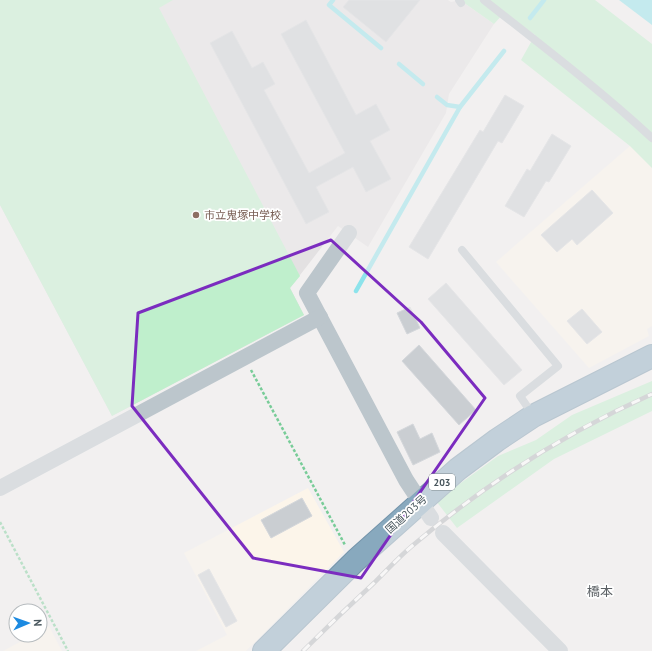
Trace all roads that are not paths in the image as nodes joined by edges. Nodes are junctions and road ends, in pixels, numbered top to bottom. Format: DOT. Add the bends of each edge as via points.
graph roads {
  1 [pos="484,0"];
  2 [pos="652,138"];
  3 [pos="349,233"];
  4 [pos="462,250"];
  5 [pos="320,317"];
  6 [pos="652,356"];
  7 [pos="533,416"];
  8 [pos="0,488"];
  9 [pos="426,510"];
  10 [pos="443,532"];
  11 [pos="264,651"];
  12 [pos="560,651"];
  1 -- 2 [label="lane" via="581,75"];
  3 -- 5 [label="street" via="307,293"];
  4 -- 7 [label="lane" via="558,366 520,396"];
  5 -- 8 [label="street"];
  5 -- 9 [label="street" via="406,480"];
  6 -- 7 [label="highway, 国道203号 / 203"];
  7 -- 9 [label="highway, 国道203号 / 203" via="458,468"];
  9 -- 11 [label="highway, 国道203号 / 203" via="356,560"];
  10 -- 12 [label="street"];
}
